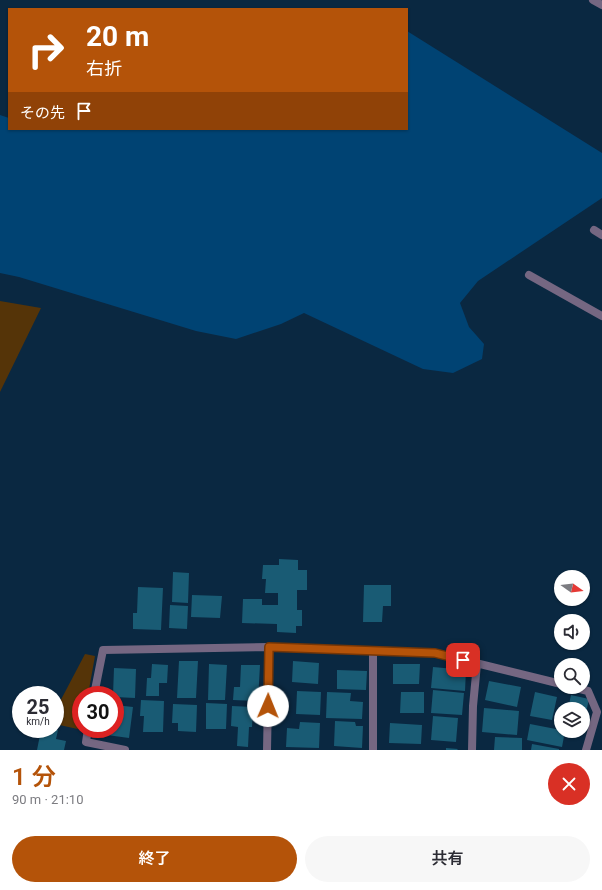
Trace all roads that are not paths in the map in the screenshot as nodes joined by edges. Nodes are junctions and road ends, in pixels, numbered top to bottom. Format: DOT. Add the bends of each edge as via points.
graph roads {
  1 [pos="593,0"];
  2 [pos="602,5"];
  3 [pos="594,230"];
  4 [pos="602,235"];
  5 [pos="529,275"];
  6 [pos="602,316"];
  7 [pos="269,647"];
  8 [pos="373,651"];
  9 [pos="477,664"];
  10 [pos="554,682"];
  11 [pos="96,686"];
  12 [pos="589,694"];
  13 [pos="87,738"];
  14 [pos="125,750"];
  15 [pos="267,750"];
  16 [pos="373,750"];
  17 [pos="472,750"];
  18 [pos="586,750"];
  1 -- 2 [label="street"];
  3 -- 4 [label="street"];
  5 -- 6 [label="street"];
  7 -- 8 [label="street"];
  7 -- 11 [label="street" via="103,650"];
  7 -- 15 [label="street"];
  8 -- 9 [label="street" via="435,653"];
  8 -- 16 [label="street"];
  9 -- 10 [label="street"];
  9 -- 17 [label="street"];
  12 -- 18 [label="street" via="597,712"];
  13 -- 14 [label="street" via="86,742"];
}
